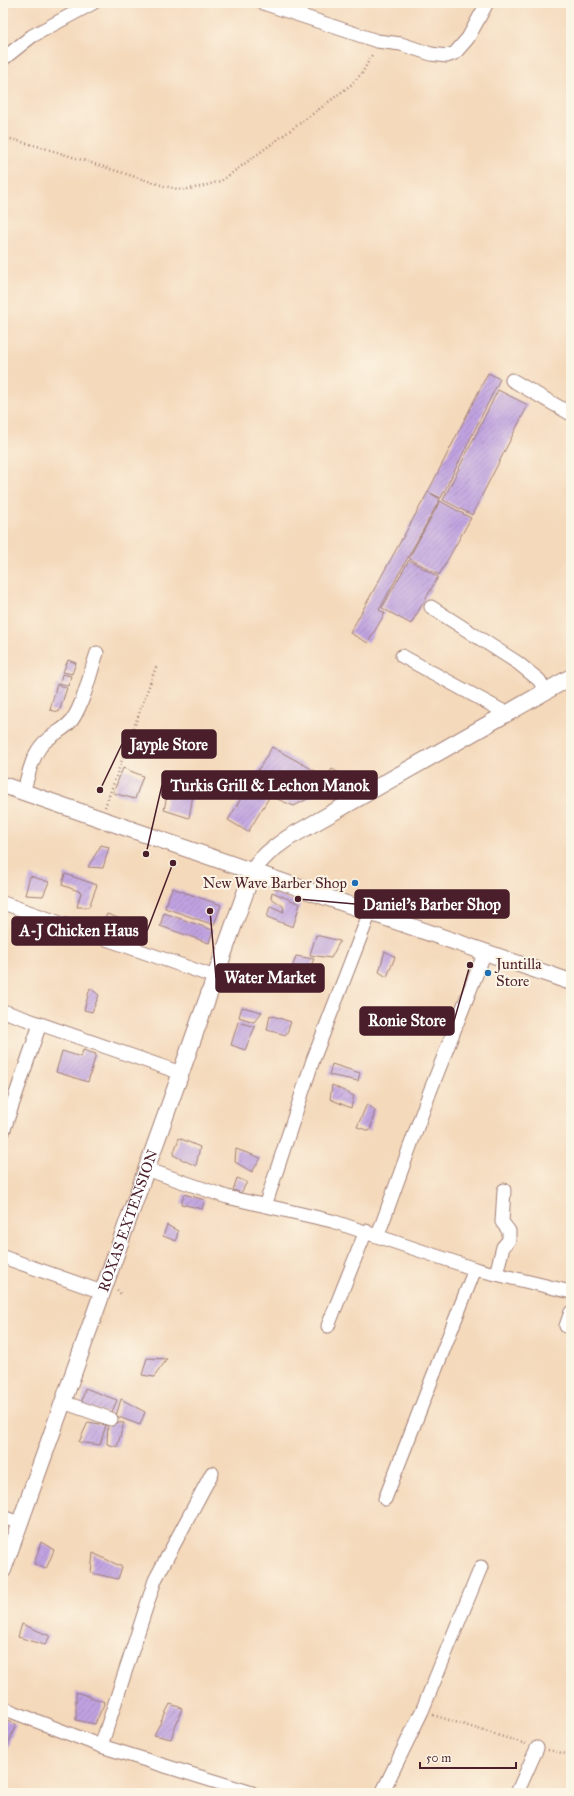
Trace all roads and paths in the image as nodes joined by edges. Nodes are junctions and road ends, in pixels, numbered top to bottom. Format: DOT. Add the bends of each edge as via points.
graph roads {
  1 [pos="93,3"];
  2 [pos="263,3"];
  3 [pos="487,3"];
  4 [pos="377,41"];
  5 [pos="3,59"];
  6 [pos="3,137"];
  7 [pos="512,380"];
  8 [pos="571,414"];
  9 [pos="431,607"];
  10 [pos="97,653"];
  11 [pos="402,656"];
  12 [pos="156,667"];
  13 [pos="571,677"];
  14 [pos="546,691"];
  15 [pos="508,714"];
  16 [pos="3,785"];
  17 [pos="24,792"];
  18 [pos="102,819"];
  19 [pos="254,871"];
  20 [pos="3,903"];
  21 [pos="370,912"];
  22 [pos="485,952"];
  23 [pos="215,977"];
  24 [pos="571,982"];
  25 [pos="3,1011"];
  26 [pos="40,1024"];
  27 [pos="181,1073"];
  28 [pos="3,1132"];
  29 [pos="146,1170"];
  30 [pos="504,1190"];
  31 [pos="265,1206"];
  32 [pos="372,1233"];
  33 [pos="3,1257"];
  34 [pos="475,1269"];
  35 [pos="496,1274"];
  36 [pos="102,1292"];
  37 [pos="571,1292"];
  38 [pos="571,1312"];
  39 [pos="328,1326"];
  40 [pos="566,1326"];
  41 [pos="63,1402"];
  42 [pos="111,1419"];
  43 [pos="212,1473"];
  44 [pos="385,1499"];
  45 [pos="3,1517"];
  46 [pos="20,1523"];
  47 [pos="481,1567"];
  48 [pos="3,1570"];
  49 [pos="3,1708"];
  50 [pos="422,1711"];
  51 [pos="101,1746"];
  52 [pos="537,1748"];
  53 [pos="571,1754"];
  54 [pos="213,1787"];
  55 [pos="252,1793"];
  56 [pos="382,1793"];
  57 [pos="517,1793"];
  1 -- 5 [label="street" via="32,36"];
  2 -- 4 [label="street"];
  3 -- 4 [label="street" via="468,38 455,53 447,56 431,54 401,44"];
  4 -- 6 [label="path" via="362,72 352,84 221,181 200,187 182,190 164,186"];
  7 -- 8 [label="street"];
  9 -- 14 [label="street" via="518,663 539,680"];
  10 -- 17 [label="street" via="72,720 41,746"];
  11 -- 15 [label="street"];
  12 -- 18 [label="path"];
  13 -- 14 [label="main road, ROXAS EXTENSION"];
  14 -- 15 [label="main road, ROXAS EXTENSION"];
  15 -- 19 [label="main road, ROXAS EXTENSION" via="288,838 266,854"];
  16 -- 17 [label="main road"];
  17 -- 18 [label="main road"];
  18 -- 19 [label="main road"];
  19 -- 21 [label="main road"];
  19 -- 23 [label="main road, ROXAS EXTENSION"];
  20 -- 23 [label="street"];
  21 -- 22 [label="main road"];
  21 -- 31 [label="street" via="313,1060"];
  22 -- 24 [label="main road"];
  22 -- 32 [label="street"];
  23 -- 27 [label="main road, ROXAS EXTENSION"];
  25 -- 26 [label="street"];
  26 -- 27 [label="street"];
  26 -- 28 [label="street"];
  27 -- 29 [label="main road, ROXAS EXTENSION"];
  29 -- 31 [label="street" via="227,1198"];
  29 -- 36 [label="main road, ROXAS EXTENSION"];
  30 -- 35 [label="street" via="502,1222 510,1231"];
  31 -- 32 [label="street"];
  32 -- 34 [label="street"];
  32 -- 39 [label="street"];
  33 -- 36 [label="street"];
  34 -- 35 [label="street"];
  34 -- 44 [label="street"];
  35 -- 37 [label="street"];
  36 -- 41 [label="main road, ROXAS EXTENSION"];
  38 -- 40 [label="street"];
  41 -- 42 [label="street"];
  41 -- 46 [label="main road, ROXAS EXTENSION"];
  43 -- 51 [label="street" via="155,1580"];
  45 -- 46 [label="street"];
  46 -- 48 [label="main road, ROXAS EXTENSION"];
  47 -- 50 [label="street"];
  49 -- 51 [label="street"];
  50 -- 52 [label="path"];
  50 -- 56 [label="street"];
  51 -- 54 [label="street"];
  52 -- 53 [label="path"];
  52 -- 57 [label="street"];
  54 -- 55 [label="street"];
}
